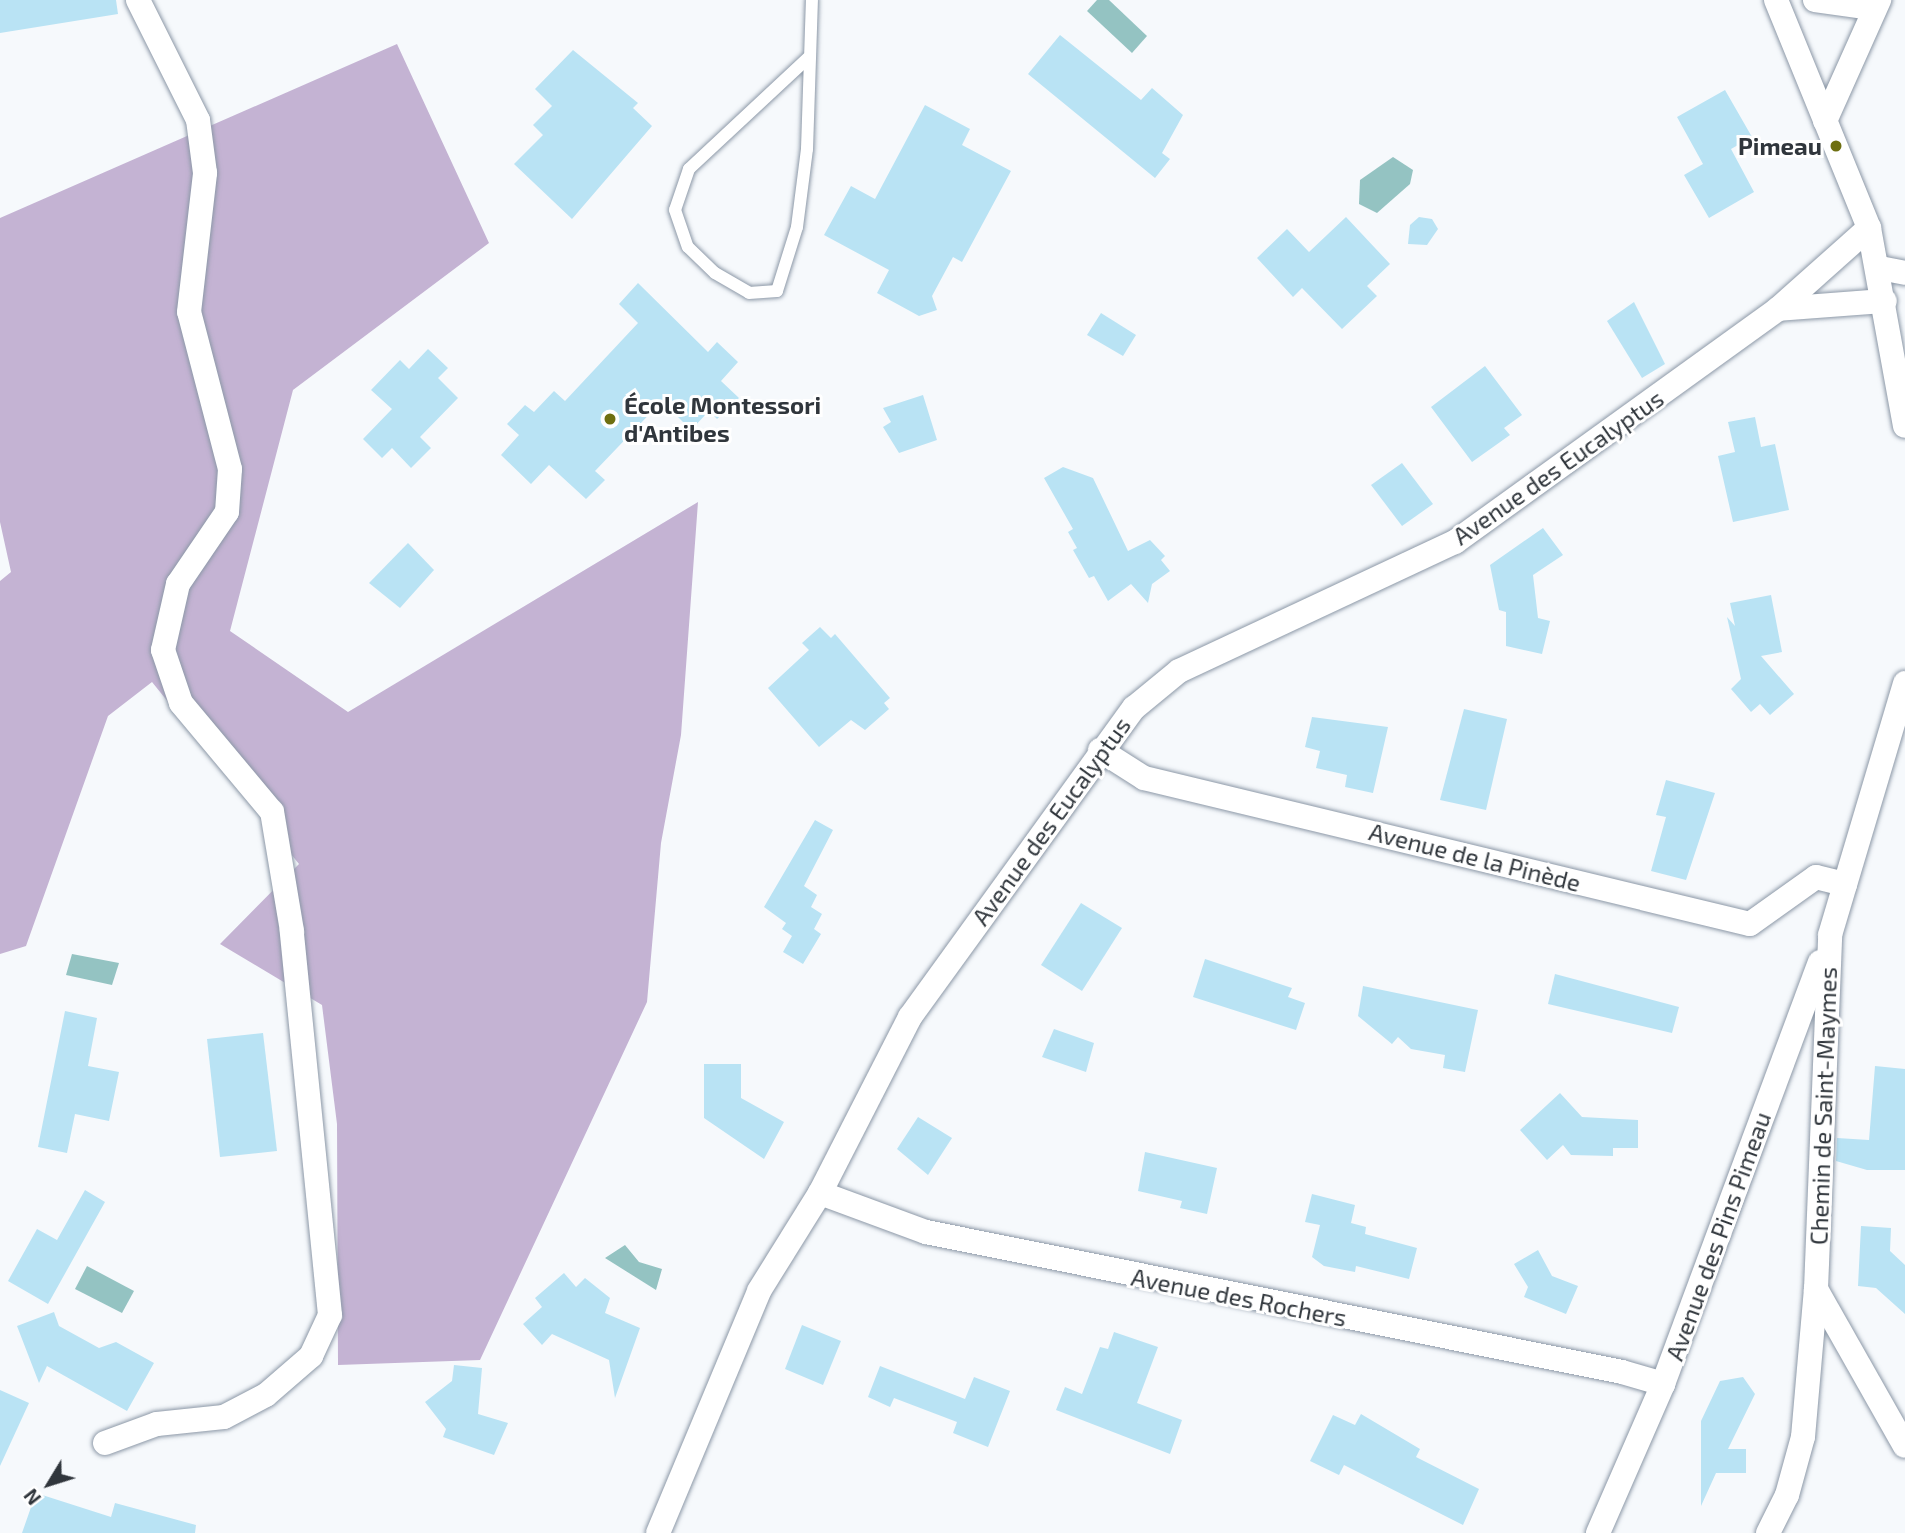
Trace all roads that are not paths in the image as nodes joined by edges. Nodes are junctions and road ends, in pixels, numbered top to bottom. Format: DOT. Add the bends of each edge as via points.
graph roads {
  1 [pos="138,0"];
  2 [pos="812,0"];
  3 [pos="1776,0"];
  4 [pos="1815,0"];
  5 [pos="1875,4"];
  6 [pos="808,58"];
  7 [pos="1825,121"];
  8 [pos="1869,228"];
  9 [pos="1880,268"];
  10 [pos="1905,273"];
  11 [pos="1885,301"];
  12 [pos="1778,309"];
  13 [pos="1905,426"];
  14 [pos="1905,683"];
  15 [pos="1100,750"];
  16 [pos="1845,884"];
  17 [pos="1830,935"];
  18 [pos="820,1193"];
  19 [pos="1816,1289"];
  20 [pos="1663,1384"];
  21 [pos="105,1443"];
  22 [pos="1905,1446"];
  23 [pos="658,1533"];
  24 [pos="1598,1533"];
  25 [pos="1768,1533"];
  1 -- 21 [label="street" via="198,120 205,173 189,312 230,469 227,512 178,584 163,650 181,703 272,812 292,931 330,1315 311,1356 266,1395 223,1417 157,1424"];
  2 -- 6 [label="lane"];
  3 -- 7 [label="street"];
  4 -- 5 [label="street"];
  5 -- 7 [label="street"];
  6 -- 6 [label="lane" via="689,169 675,209 688,247 715,273 749,293 777,291 797,227 807,149"];
  7 -- 8 [label="street"];
  8 -- 9 [label="street"];
  8 -- 12 [label="street, Avenue des Eucalyptus"];
  9 -- 10 [label="street"];
  9 -- 11 [label="street"];
  11 -- 12 [label="street"];
  11 -- 13 [label="street"];
  12 -- 15 [label="street, Avenue des Eucalyptus" via="1455,542 1179,671 1134,708"];
  14 -- 16 [label="street, Chemin de Saint-Maymes"];
  15 -- 16 [label="street, Avenue de la Pinède" via="1144,778 1749,923 1816,877"];
  15 -- 18 [label="street, Avenue des Eucalyptus" via="910,1017"];
  16 -- 17 [label="street, Chemin de Saint-Maymes"];
  17 -- 19 [label="street, Chemin de Saint-Maymes"];
  17 -- 20 [label="street, Avenue des Pins Pimeau"];
  18 -- 20 [label="street, Avenue des Rochers" via="926,1232 1622,1371"];
  18 -- 23 [label="street, Avenue des Eucalyptus" via="759,1291"];
  19 -- 22 [label="street"];
  19 -- 25 [label="street, Chemin de Saint-Maymes" via="1803,1437 1787,1495"];
  20 -- 24 [label="street, Avenue des Pins Pimeau"];
}
